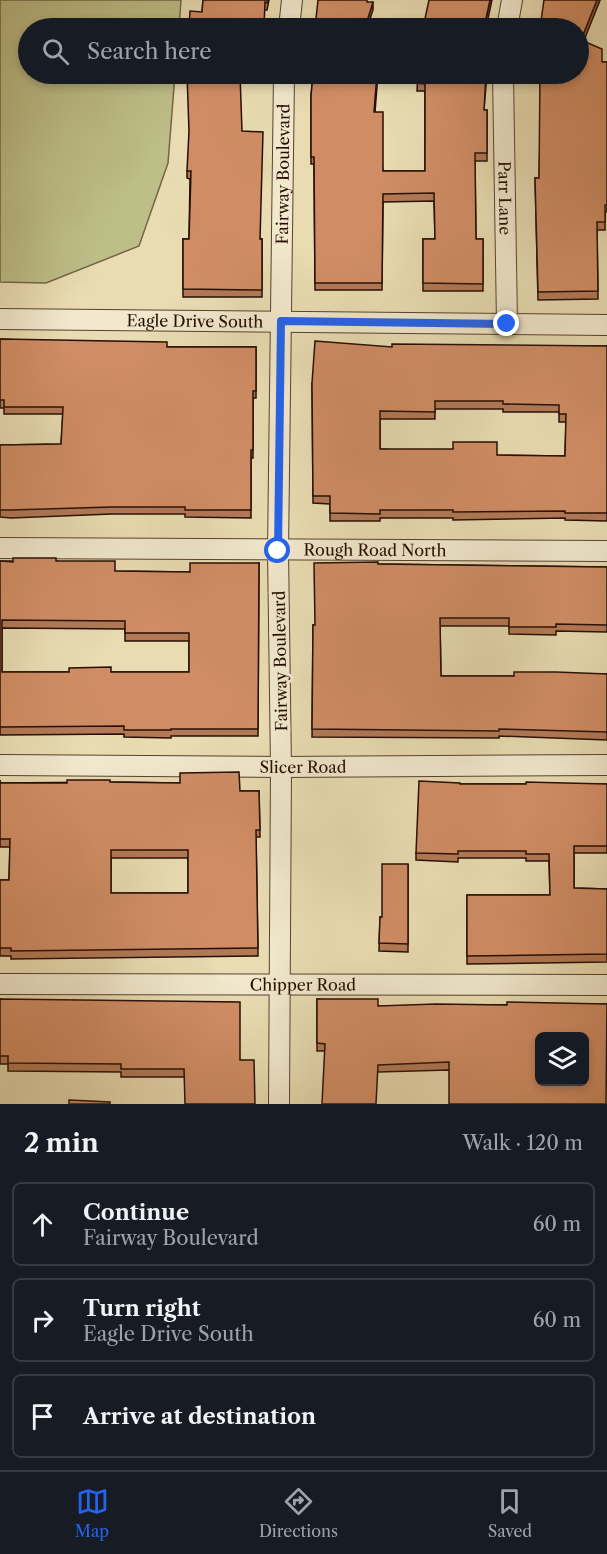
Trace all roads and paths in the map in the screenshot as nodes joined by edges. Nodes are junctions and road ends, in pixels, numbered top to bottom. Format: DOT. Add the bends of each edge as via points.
graph roads {
  1 [pos="292,0"];
  2 [pos="512,0"];
  3 [pos="290,18"];
  4 [pos="509,18"];
  5 [pos="284,84"];
  6 [pos="503,84"];
  7 [pos="0,319"];
  8 [pos="281,321"];
  9 [pos="507,324"];
  10 [pos="607,325"];
  11 [pos="0,548"];
  12 [pos="278,551"];
  13 [pos="607,551"];
  14 [pos="0,765"];
  15 [pos="607,765"];
  16 [pos="281,767"];
  17 [pos="0,984"];
  18 [pos="281,985"];
  19 [pos="607,985"];
  20 [pos="279,1104"];
  1 -- 3 [label="street"];
  2 -- 4 [label="street"];
  5 -- 8 [label="street, Fairway Boulevard"];
  6 -- 9 [label="street, Parr Lane"];
  7 -- 8 [label="street, Eagle Drive South"];
  8 -- 9 [label="street, Eagle Drive South"];
  8 -- 12 [label="street, Fairway Boulevard"];
  9 -- 10 [label="street, Eagle Drive South"];
  11 -- 12 [label="street, Rough Road North"];
  12 -- 13 [label="street, Rough Road North"];
  12 -- 16 [label="street, Fairway Boulevard"];
  14 -- 16 [label="street, Slicer Road"];
  15 -- 16 [label="street, Slicer Road"];
  16 -- 18 [label="street, Fairway Boulevard"];
  17 -- 18 [label="street, Chipper Road"];
  18 -- 19 [label="street, Chipper Road"];
  18 -- 20 [label="street, Fairway Boulevard"];
}
